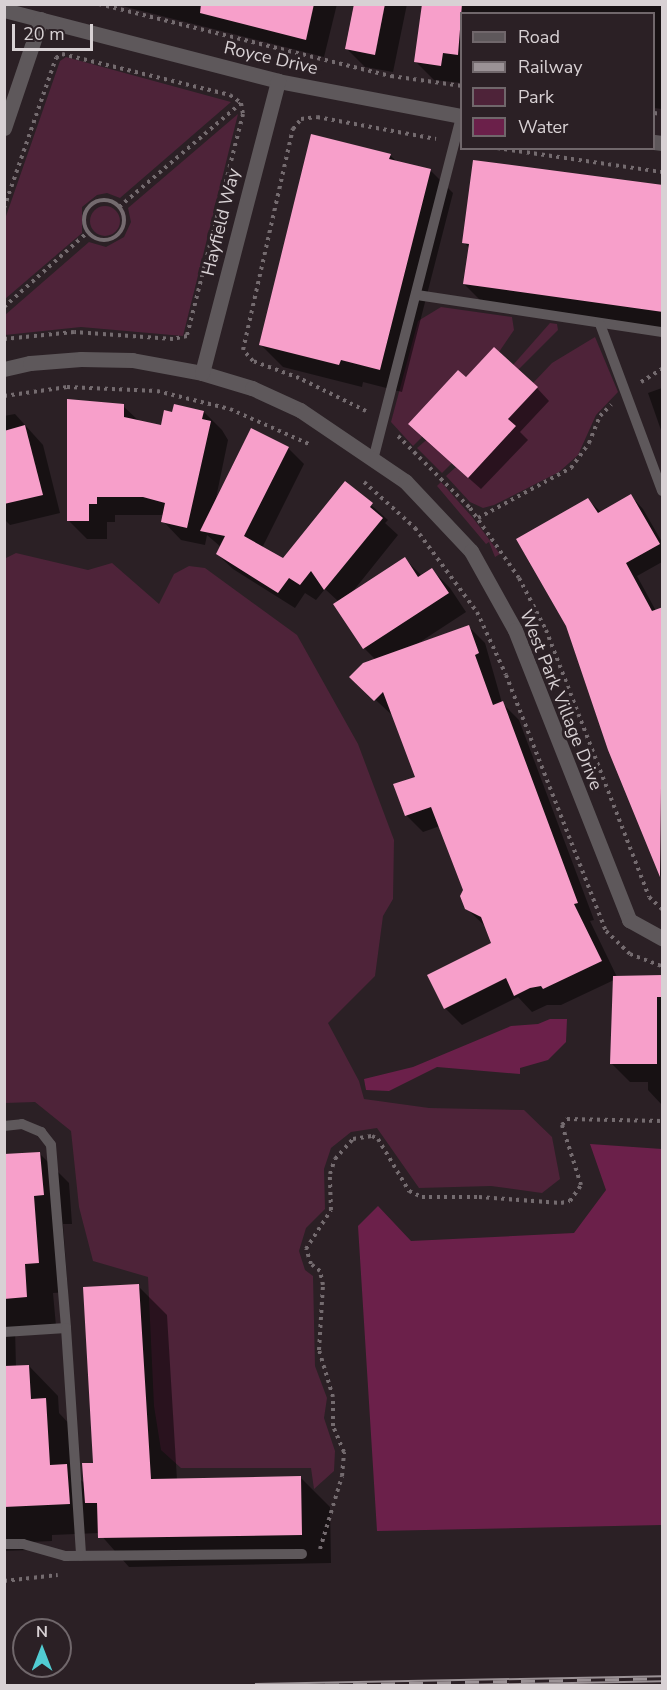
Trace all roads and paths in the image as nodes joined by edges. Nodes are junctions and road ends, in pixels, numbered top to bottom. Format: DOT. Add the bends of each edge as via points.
graph roads {
  1 [pos="99,4"];
  2 [pos="4,10"];
  3 [pos="41,19"];
  4 [pos="278,81"];
  5 [pos="460,86"];
  6 [pos="241,103"];
  7 [pos="460,116"];
  8 [pos="460,120"];
  9 [pos="4,128"];
  10 [pos="454,142"];
  11 [pos="511,150"];
  12 [pos="663,172"];
  13 [pos="119,207"];
  14 [pos="4,208"];
  15 [pos="88,232"];
  16 [pos="417,295"];
  17 [pos="4,307"];
  18 [pos="600,324"];
  19 [pos="663,332"];
  20 [pos="4,339"];
  21 [pos="4,369"];
  22 [pos="663,369"];
  23 [pos="202,373"];
  24 [pos="626,392"];
  25 [pos="4,396"];
  26 [pos="383,422"];
  27 [pos="320,451"];
  28 [pos="374,456"];
  29 [pos="360,478"];
  30 [pos="663,491"];
  31 [pos="478,518"];
  32 [pos="663,938"];
  33 [pos="663,966"];
  34 [pos="663,1121"];
  35 [pos="4,1125"];
  36 [pos="66,1328"];
  37 [pos="4,1332"];
  38 [pos="4,1544"];
  39 [pos="302,1554"];
  40 [pos="319,1554"];
  41 [pos="81,1556"];
  42 [pos="61,1574"];
  43 [pos="4,1581"];
  1 -- 5 [label="path" via="380,74"];
  2 -- 3 [label="street, Royce Drive"];
  3 -- 4 [label="street, Royce Drive"];
  3 -- 9 [label="street"];
  4 -- 7 [label="street, Royce Drive"];
  4 -- 23 [label="street, Hayfield Way"];
  6 -- 13 [label="path"];
  6 -- 14 [label="path" via="230,95 62,54 54,66"];
  6 -- 20 [label="path" via="243,114 184,339 74,332"];
  8 -- 10 [label="lane"];
  10 -- 16 [label="lane"];
  10 -- 26 [label="path" via="362,129 317,117 301,119 293,129 243,350 253,361 299,378"];
  11 -- 12 [label="path"];
  13 -- 15 [label="path" via="101,201 89,207 84,220"];
  13 -- 15 [label="path" via="124,218 118,235 99,240"];
  15 -- 17 [label="path"];
  16 -- 18 [label="lane"];
  16 -- 26 [label="lane"];
  18 -- 19 [label="lane"];
  18 -- 24 [label="lane"];
  21 -- 23 [label="street, West Park Village Drive" via="81,359 132,360"];
  22 -- 24 [label="path"];
  23 -- 28 [label="street, West Park Village Drive" via="252,388 300,410"];
  24 -- 30 [label="lane"];
  24 -- 31 [label="path" via="600,416 589,443 571,468"];
  25 -- 27 [label="path" via="67,387 157,391 230,409 274,426"];
  26 -- 28 [label="lane"];
  28 -- 32 [label="street, West Park Village Drive" via="405,481 471,551 515,630 629,920"];
  29 -- 33 [label="path" via="415,528 477,612 506,675 606,931 630,954"];
  34 -- 40 [label="path" via="567,1119 562,1125 581,1185 570,1201 561,1203 422,1197 409,1191 378,1139 372,1136 353,1139 334,1159 330,1174 331,1210 306,1249 311,1264 320,1271 323,1285 319,1350 333,1397 333,1426 344,1452 342,1476"];
  35 -- 36 [label="lane" via="22,1124 41,1132 51,1144"];
  36 -- 37 [label="lane"];
  36 -- 41 [label="lane"];
  38 -- 41 [label="lane"];
  39 -- 41 [label="lane"];
  42 -- 43 [label="path"];
}
